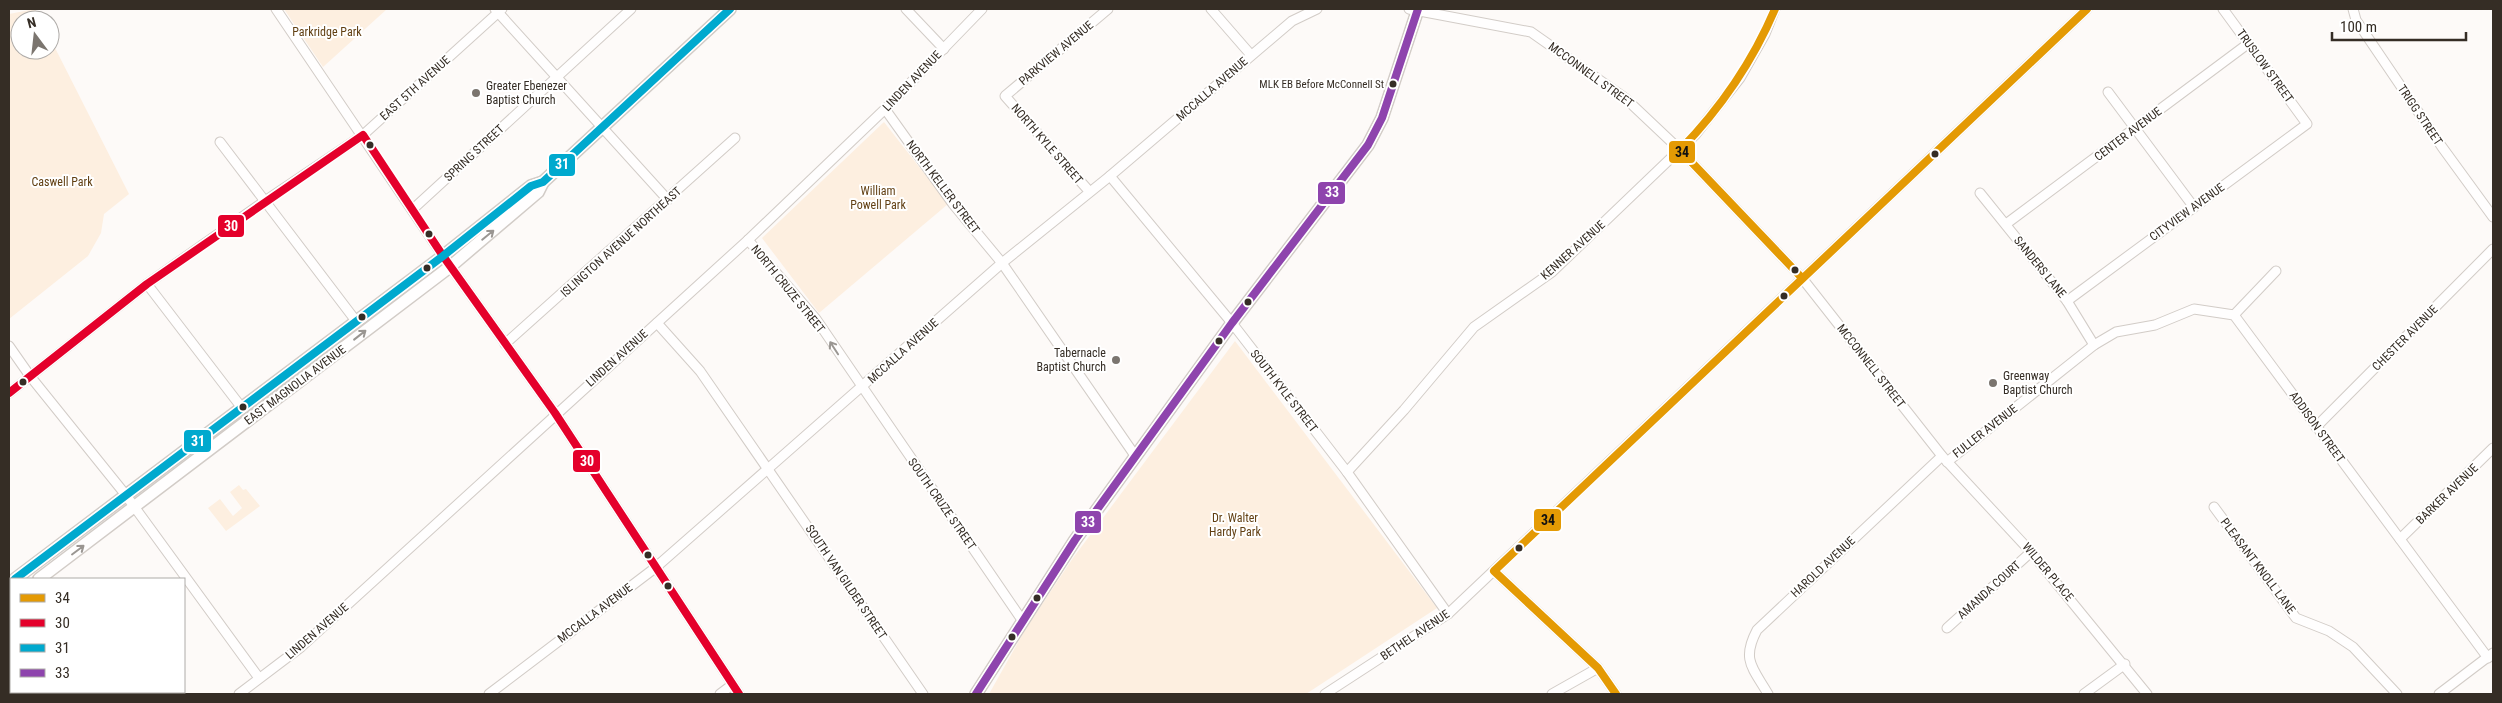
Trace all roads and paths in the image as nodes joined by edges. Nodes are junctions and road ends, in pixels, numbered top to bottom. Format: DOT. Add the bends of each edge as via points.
graph roads {
  1 [pos="276,9"];
  2 [pos="631,9"];
  3 [pos="730,9"];
  4 [pos="906,9"];
  5 [pos="982,9"];
  6 [pos="1108,9"];
  7 [pos="1211,9"];
  8 [pos="1317,9"];
  9 [pos="1415,9"];
  10 [pos="1775,9"];
  11 [pos="2087,9"];
  12 [pos="2223,9"];
  13 [pos="2354,9"];
  14 [pos="498,10"];
  15 [pos="2248,43"];
  16 [pos="944,49"];
  17 [pos="1251,55"];
  18 [pos="558,76"];
  19 [pos="2108,92"];
  20 [pos="1005,96"];
  21 [pos="885,109"];
  22 [pos="2307,124"];
  23 [pos="603,126"];
  24 [pos="2135,129"];
  25 [pos="363,135"];
  26 [pos="735,138"];
  27 [pos="220,142"];
  28 [pos="1680,150"];
  29 [pos="1110,176"];
  30 [pos="543,182"];
  31 [pos="1089,191"];
  32 [pos="1980,193"];
  33 [pos="668,200"];
  34 [pos="265,201"];
  35 [pos="2194,206"];
  36 [pos="413,209"];
  37 [pos="2493,217"];
  38 [pos="2006,224"];
  39 [pos="748,240"];
  40 [pos="2493,249"];
  41 [pos="443,256"];
  42 [pos="1002,264"];
  43 [pos="450,266"];
  44 [pos="2276,271"];
  45 [pos="1802,278"];
  46 [pos="147,284"];
  47 [pos="2067,301"];
  48 [pos="2234,315"];
  49 [pos="356,321"];
  50 [pos="657,323"];
  51 [pos="1232,323"];
  52 [pos="505,344"];
  53 [pos="2094,345"];
  54 [pos="9,346"];
  55 [pos="30,376"];
  56 [pos="861,388"];
  57 [pos="9,392"];
  58 [pos="242,408"];
  59 [pos="555,414"];
  60 [pos="2316,427"];
  61 [pos="2493,448"];
  62 [pos="1136,457"];
  63 [pos="1944,459"];
  64 [pos="769,469"];
  65 [pos="1347,472"];
  66 [pos="125,494"];
  67 [pos="134,507"];
  68 [pos="2214,507"];
  69 [pos="2400,539"];
  70 [pos="2031,552"];
  71 [pos="654,568"];
  72 [pos="1494,571"];
  73 [pos="16,578"];
  74 [pos="40,578"];
  75 [pos="1448,614"];
  76 [pos="1022,620"];
  77 [pos="1947,628"];
  78 [pos="2491,655"];
  79 [pos="2124,664"];
  80 [pos="1598,668"];
  81 [pos="259,678"];
  82 [pos="732,685"];
  83 [pos="239,694"];
  84 [pos="489,694"];
  85 [pos="720,694"];
  86 [pos="739,694"];
  87 [pos="922,694"];
  88 [pos="976,694"];
  89 [pos="1325,694"];
  90 [pos="1552,694"];
  91 [pos="1616,694"];
  92 [pos="1768,694"];
  93 [pos="2084,694"];
  94 [pos="2147,694"];
  95 [pos="2398,694"];
  96 [pos="2439,694"];
  1 -- 25 [label="street"];
  2 -- 18 [label="street, SPRING STREET"];
  3 -- 23 [label="main road, EAST MAGNOLIA AVENUE"];
  4 -- 16 [label="street"];
  5 -- 16 [label="street, LINDEN AVENUE"];
  6 -- 20 [label="street, PARKVIEW AVENUE"];
  7 -- 17 [label="street"];
  8 -- 17 [label="street, MCCALLA AVENUE" via="1292,21"];
  9 -- 28 [label="street, MCCONNELL STREET" via="1531,32 1626,98"];
  9 -- 51 [label="main road" via="1382,118 1368,145"];
  10 -- 28 [label="street, KENNER AVENUE" via="1765,34 1736,85 1711,118"];
  11 -- 45 [label="street, BETHEL AVENUE"];
  12 -- 15 [label="street, TRUSLOW STREET"];
  13 -- 37 [label="street, TRIGG STREET" via="2356,20"];
  14 -- 18 [label="street"];
  14 -- 25 [label="street, EAST 5TH AVENUE"];
  15 -- 22 [label="street, TRUSLOW STREET"];
  15 -- 24 [label="street, CENTER AVENUE"];
  16 -- 21 [label="street, LINDEN AVENUE"];
  17 -- 29 [label="street, MCCALLA AVENUE"];
  18 -- 23 [label="street"];
  18 -- 36 [label="street, SPRING STREET"];
  19 -- 24 [label="street"];
  20 -- 31 [label="street, NORTH KYLE STREET"];
  21 -- 39 [label="street, LINDEN AVENUE"];
  21 -- 42 [label="street, NORTH KELLER STREET" via="953,204"];
  22 -- 35 [label="street, CITYVIEW AVENUE"];
  23 -- 30 [label="main road, EAST MAGNOLIA AVENUE"];
  23 -- 33 [label="street"];
  24 -- 35 [label="street"];
  24 -- 38 [label="street, CENTER AVENUE"];
  25 -- 34 [label="street, EAST 5TH AVENUE"];
  25 -- 36 [label="street"];
  26 -- 33 [label="street, ISLINGTON AVENUE NORTHEAST"];
  27 -- 34 [label="street"];
  28 -- 45 [label="street, MCCONNELL STREET"];
  28 -- 65 [label="street, KENNER AVENUE" via="1552,272 1474,327"];
  29 -- 31 [label="street, MCCALLA AVENUE"];
  29 -- 51 [label="street, SOUTH KYLE STREET"];
  30 -- 41 [label="main road, EAST MAGNOLIA AVENUE" via="531,186"];
  43 -- 30 [label="main road, EAST MAGNOLIA AVENUE, one-way" via="538,192"];
  31 -- 42 [label="street, MCCALLA AVENUE"];
  32 -- 38 [label="street, SANDERS LANE"];
  33 -- 52 [label="street, ISLINGTON AVENUE NORTHEAST"];
  34 -- 46 [label="street, EAST 5TH AVENUE"];
  34 -- 49 [label="street"];
  35 -- 47 [label="street, CITYVIEW AVENUE"];
  36 -- 41 [label="street"];
  38 -- 47 [label="street, SANDERS LANE"];
  39 -- 50 [label="street, LINDEN AVENUE"];
  56 -- 39 [label="street, NORTH CRUZE STREET, one-way" via="816,319"];
  40 -- 60 [label="street, CHESTER AVENUE"];
  41 -- 43 [label="street"];
  41 -- 49 [label="main road, EAST MAGNOLIA AVENUE"];
  42 -- 56 [label="street, MCCALLA AVENUE"];
  42 -- 62 [label="street, NORTH KELLER STREET"];
  43 -- 52 [label="street"];
  67 -- 43 [label="main road, EAST MAGNOLIA AVENUE, one-way"];
  44 -- 48 [label="street"];
  45 -- 63 [label="street, MCCONNELL STREET"];
  45 -- 72 [label="street, BETHEL AVENUE"];
  46 -- 55 [label="street, EAST 5TH AVENUE"];
  46 -- 58 [label="street"];
  47 -- 53 [label="street, SANDERS LANE"];
  48 -- 53 [label="street" via="2194,309 2155,324 2116,332"];
  48 -- 60 [label="street, ADDISON STREET"];
  49 -- 58 [label="main road, EAST MAGNOLIA AVENUE"];
  50 -- 59 [label="street, LINDEN AVENUE"];
  50 -- 64 [label="street, SOUTH VAN GILDER STREET" via="700,371"];
  51 -- 62 [label="main road"];
  51 -- 65 [label="street, SOUTH KYLE STREET"];
  52 -- 59 [label="street"];
  53 -- 63 [label="street, FULLER AVENUE"];
  54 -- 55 [label="street"];
  55 -- 57 [label="street, EAST 5TH AVENUE"];
  55 -- 66 [label="street"];
  56 -- 64 [label="street, MCCALLA AVENUE"];
  56 -- 76 [label="street, SOUTH CRUZE STREET"];
  58 -- 66 [label="main road, EAST MAGNOLIA AVENUE"];
  59 -- 71 [label="street"];
  59 -- 81 [label="street, LINDEN AVENUE" via="301,647"];
  60 -- 69 [label="street, ADDISON STREET"];
  61 -- 69 [label="street, BARKER AVENUE"];
  62 -- 76 [label="main road"];
  63 -- 70 [label="street, WILDER PLACE"];
  63 -- 92 [label="street, HAROLD AVENUE" via="1757,630 1748,653 1751,665"];
  64 -- 71 [label="street, MCCALLA AVENUE"];
  64 -- 87 [label="street, SOUTH VAN GILDER STREET"];
  65 -- 75 [label="street, SOUTH KYLE STREET"];
  66 -- 67 [label="street"];
  66 -- 73 [label="main road, EAST MAGNOLIA AVENUE"];
  74 -- 67 [label="main road, EAST MAGNOLIA AVENUE, one-way"];
  67 -- 81 [label="street"];
  68 -- 95 [label="street, PLEASANT KNOLL LANE" via="2296,618 2328,631 2354,647"];
  69 -- 78 [label="street, ADDISON STREET"];
  70 -- 77 [label="street, AMANDA COURT"];
  70 -- 79 [label="street, WILDER PLACE"];
  71 -- 82 [label="street"];
  71 -- 84 [label="street, MCCALLA AVENUE"];
  72 -- 75 [label="street, BETHEL AVENUE"];
  72 -- 80 [label="street"];
  75 -- 89 [label="street, BETHEL AVENUE"];
  76 -- 88 [label="main road"];
  78 -- 96 [label="street"];
  79 -- 93 [label="street"];
  79 -- 94 [label="street, WILDER PLACE"];
  80 -- 90 [label="street"];
  80 -- 91 [label="street"];
  81 -- 83 [label="street, LINDEN AVENUE"];
  82 -- 85 [label="street"];
  82 -- 86 [label="street"];
}
